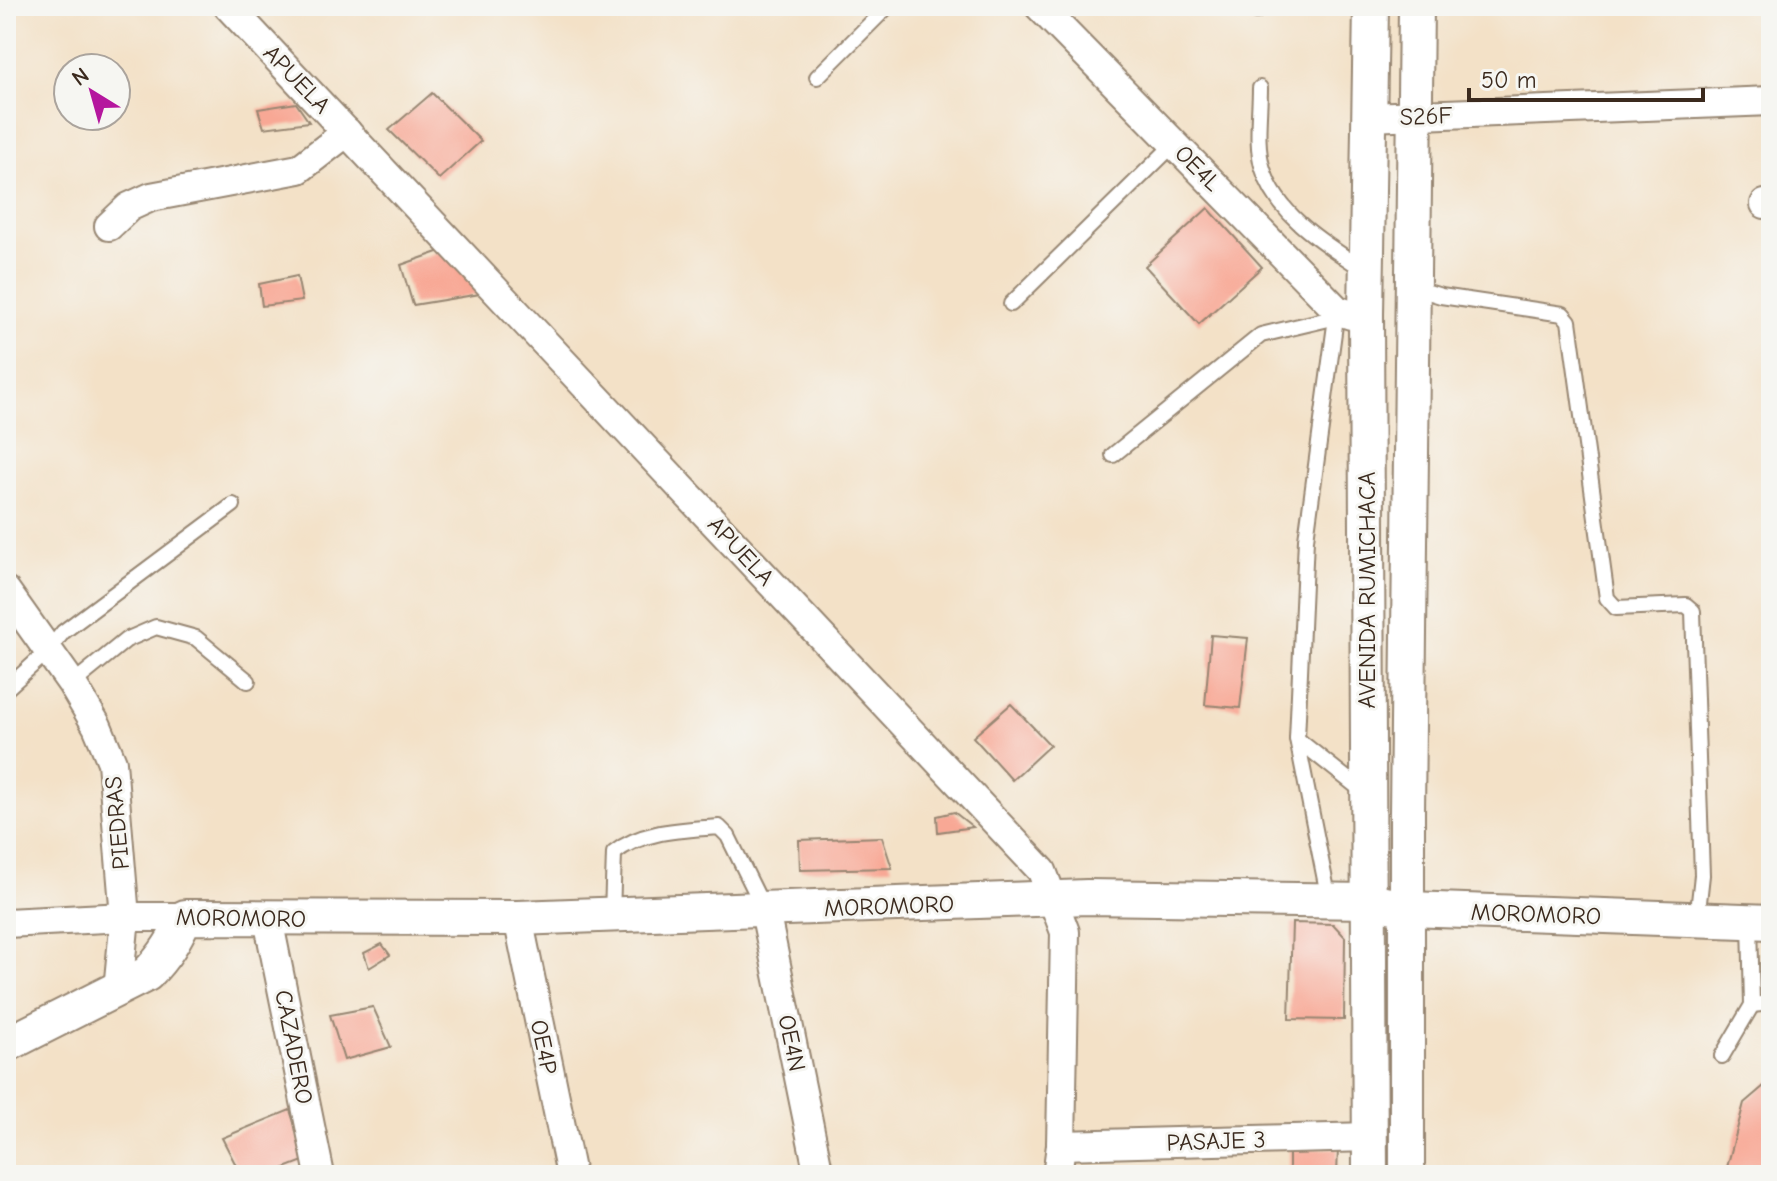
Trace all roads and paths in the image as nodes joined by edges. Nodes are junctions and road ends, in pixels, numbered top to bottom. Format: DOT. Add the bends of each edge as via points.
graph roads {
  1 [pos="228,6"];
  2 [pos="888,6"];
  3 [pos="1039,6"];
  4 [pos="1371,6"];
  5 [pos="1416,6"];
  6 [pos="817,77"];
  7 [pos="1260,88"];
  8 [pos="1771,101"];
  9 [pos="1413,116"];
  10 [pos="1369,117"];
  11 [pos="347,132"];
  12 [pos="1174,144"];
  13 [pos="109,226"];
  14 [pos="1367,272"];
  15 [pos="1412,287"];
  16 [pos="1011,304"];
  17 [pos="1347,314"];
  18 [pos="1113,455"];
  19 [pos="233,505"];
  20 [pos="6,591"];
  21 [pos="48,651"];
  22 [pos="248,681"];
  23 [pos="72,684"];
  24 [pos="6,689"];
  25 [pos="1297,739"];
  26 [pos="1368,795"];
  27 [pos="1053,900"];
  28 [pos="1329,900"];
  29 [pos="1369,901"];
  30 [pos="1409,909"];
  31 [pos="765,911"];
  32 [pos="612,915"];
  33 [pos="125,917"];
  34 [pos="185,917"];
  35 [pos="518,918"];
  36 [pos="268,919"];
  37 [pos="1697,920"];
  38 [pos="1760,922"];
  39 [pos="6,923"];
  40 [pos="118,990"];
  41 [pos="1771,1003"];
  42 [pos="1752,1005"];
  43 [pos="6,1045"];
  44 [pos="1722,1056"];
  45 [pos="1371,1137"];
  46 [pos="1061,1145"];
  47 [pos="320,1175"];
  48 [pos="571,1175"];
  49 [pos="819,1175"];
  50 [pos="1057,1175"];
  51 [pos="1370,1175"];
  52 [pos="1407,1175"];
  1 -- 11 [label="street, APUELA"];
  2 -- 6 [label="lane"];
  3 -- 12 [label="street, OE4L"];
  4 -- 10 [label="street, AVENIDA RUMICHACA"];
  5 -- 9 [label="street, AVENIDA RUMICHACA"];
  7 -- 14 [label="lane" via="1259,149 1263,170 1281,203 1321,242"];
  8 -- 9 [label="street, S26F"];
  9 -- 10 [label="street, S26F"];
  9 -- 15 [label="street, AVENIDA RUMICHACA"];
  10 -- 14 [label="street, AVENIDA RUMICHACA"];
  11 -- 13 [label="street" via="299,169 151,197 129,207"];
  11 -- 27 [label="street, APUELA" via="1042,871"];
  12 -- 16 [label="lane"];
  12 -- 17 [label="street, OE4L"];
  14 -- 17 [label="street, AVENIDA RUMICHACA"];
  15 -- 30 [label="street, AVENIDA RUMICHACA"];
  15 -- 37 [label="lane" via="1563,314 1569,321 1607,598 1616,608 1686,605 1693,611 1702,875"];
  17 -- 18 [label="lane" via="1261,335"];
  17 -- 25 [label="lane" via="1306,539"];
  17 -- 26 [label="street, AVENIDA RUMICHACA"];
  19 -- 21 [label="lane" via="63,632"];
  20 -- 21 [label="street, PIEDRAS"];
  21 -- 23 [label="street, PIEDRAS"];
  21 -- 24 [label="lane"];
  22 -- 23 [label="lane" via="196,638 156,627 126,640"];
  23 -- 33 [label="street, PIEDRAS" via="112,762"];
  25 -- 26 [label="lane"];
  25 -- 28 [label="lane"];
  26 -- 29 [label="street, AVENIDA RUMICHACA"];
  27 -- 28 [label="street, MOROMORO"];
  27 -- 31 [label="street, MOROMORO"];
  27 -- 46 [label="street, APUELA" via="1065,932"];
  28 -- 29 [label="street, MOROMORO"];
  29 -- 30 [label="street, MOROMORO"];
  29 -- 45 [label="street, AVENIDA RUMICHACA"];
  30 -- 37 [label="street, MOROMORO"];
  30 -- 52 [label="street, AVENIDA RUMICHACA"];
  31 -- 32 [label="street, MOROMORO"];
  31 -- 32 [label="lane" via="719,827 669,832 626,844 614,853"];
  31 -- 49 [label="street, OE4N"];
  32 -- 35 [label="street, MOROMORO"];
  33 -- 34 [label="street, MOROMORO"];
  33 -- 39 [label="street, MOROMORO"];
  33 -- 40 [label="street, PIEDRAS"];
  34 -- 36 [label="street, MOROMORO"];
  34 -- 40 [label="street" via="163,958"];
  35 -- 36 [label="street, MOROMORO"];
  35 -- 48 [label="street, OE4P"];
  36 -- 47 [label="street, CAZADERO"];
  37 -- 38 [label="street, MOROMORO"];
  38 -- 42 [label="lane"];
  40 -- 43 [label="street"];
  41 -- 42 [label="lane"];
  42 -- 44 [label="lane"];
  45 -- 46 [label="street, PASAJE 3"];
  45 -- 51 [label="street, AVENIDA RUMICHACA"];
  46 -- 50 [label="street, APUELA"];
}
